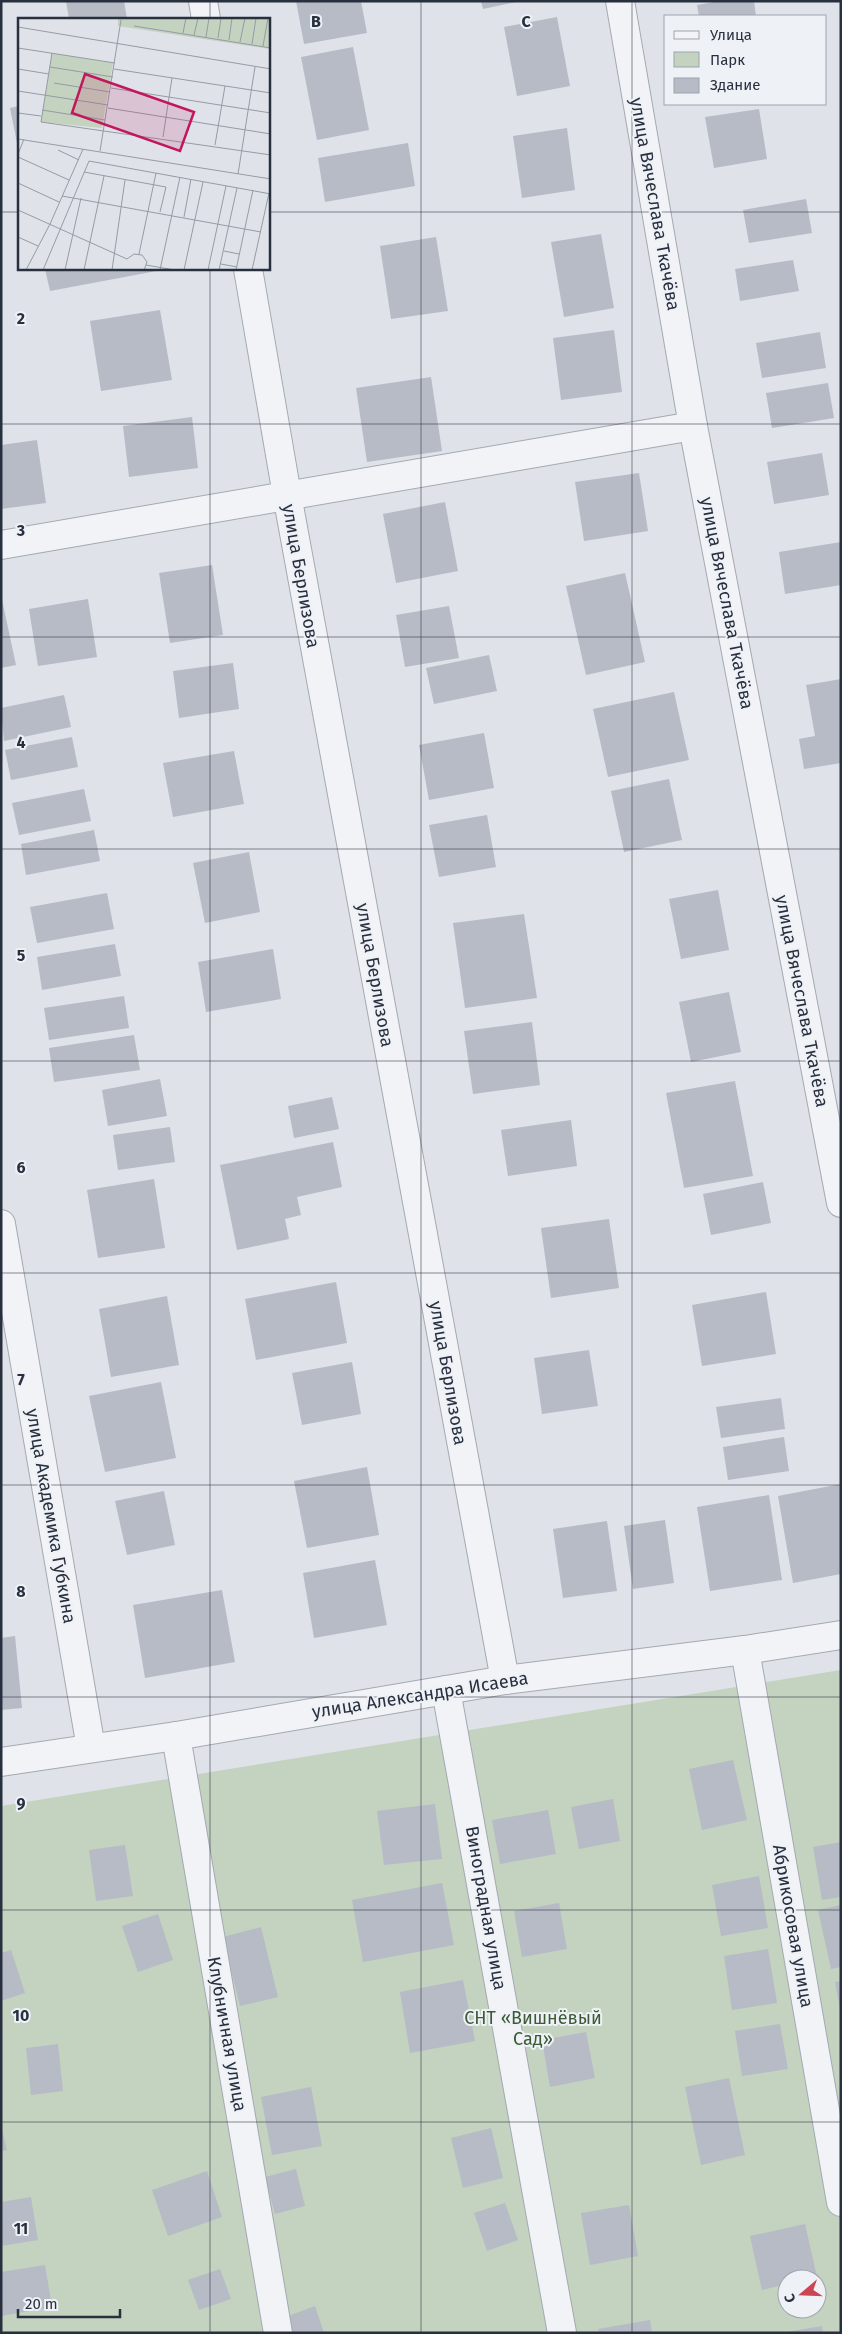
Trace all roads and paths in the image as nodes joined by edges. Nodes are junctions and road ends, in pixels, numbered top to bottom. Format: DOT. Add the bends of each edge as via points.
graph roads {
  1 [pos="203,1"];
  2 [pos="620,1"];
  3 [pos="206,18"];
  4 [pos="248,270"];
  5 [pos="693,426"];
  6 [pos="286,495"];
  7 [pos="1,545"];
  8 [pos="841,1204"];
  9 [pos="1,1224"];
  10 [pos="841,1635"];
  11 [pos="745,1650"];
  12 [pos="505,1680"];
  13 [pos="446,1690"];
  14 [pos="176,1736"];
  15 [pos="91,1748"];
  16 [pos="1,1762"];
  17 [pos="841,2202"];
  18 [pos="278,2333"];
  19 [pos="562,2333"];
  1 -- 3 [label="street"];
  2 -- 5 [label="street, улица Вячеслава Ткачёва"];
  4 -- 6 [label="street, улица Берлизова"];
  5 -- 6 [label="street"];
  5 -- 8 [label="street, улица Вячеслава Ткачёва"];
  6 -- 7 [label="street"];
  6 -- 12 [label="street, улица Берлизова"];
  9 -- 15 [label="street, улица Академика Губкина"];
  10 -- 11 [label="street, улица Александра Исаева"];
  11 -- 12 [label="street, улица Александра Исаева"];
  11 -- 17 [label="street, Абрикосовая улица"];
  12 -- 13 [label="street, улица Александра Исаева"];
  13 -- 14 [label="street, улица Александра Исаева"];
  13 -- 19 [label="street, Виноградная улица"];
  14 -- 15 [label="street, улица Александра Исаева"];
  14 -- 18 [label="street, Клубничная улица"];
  15 -- 16 [label="street, улица Александра Исаева"];
}
